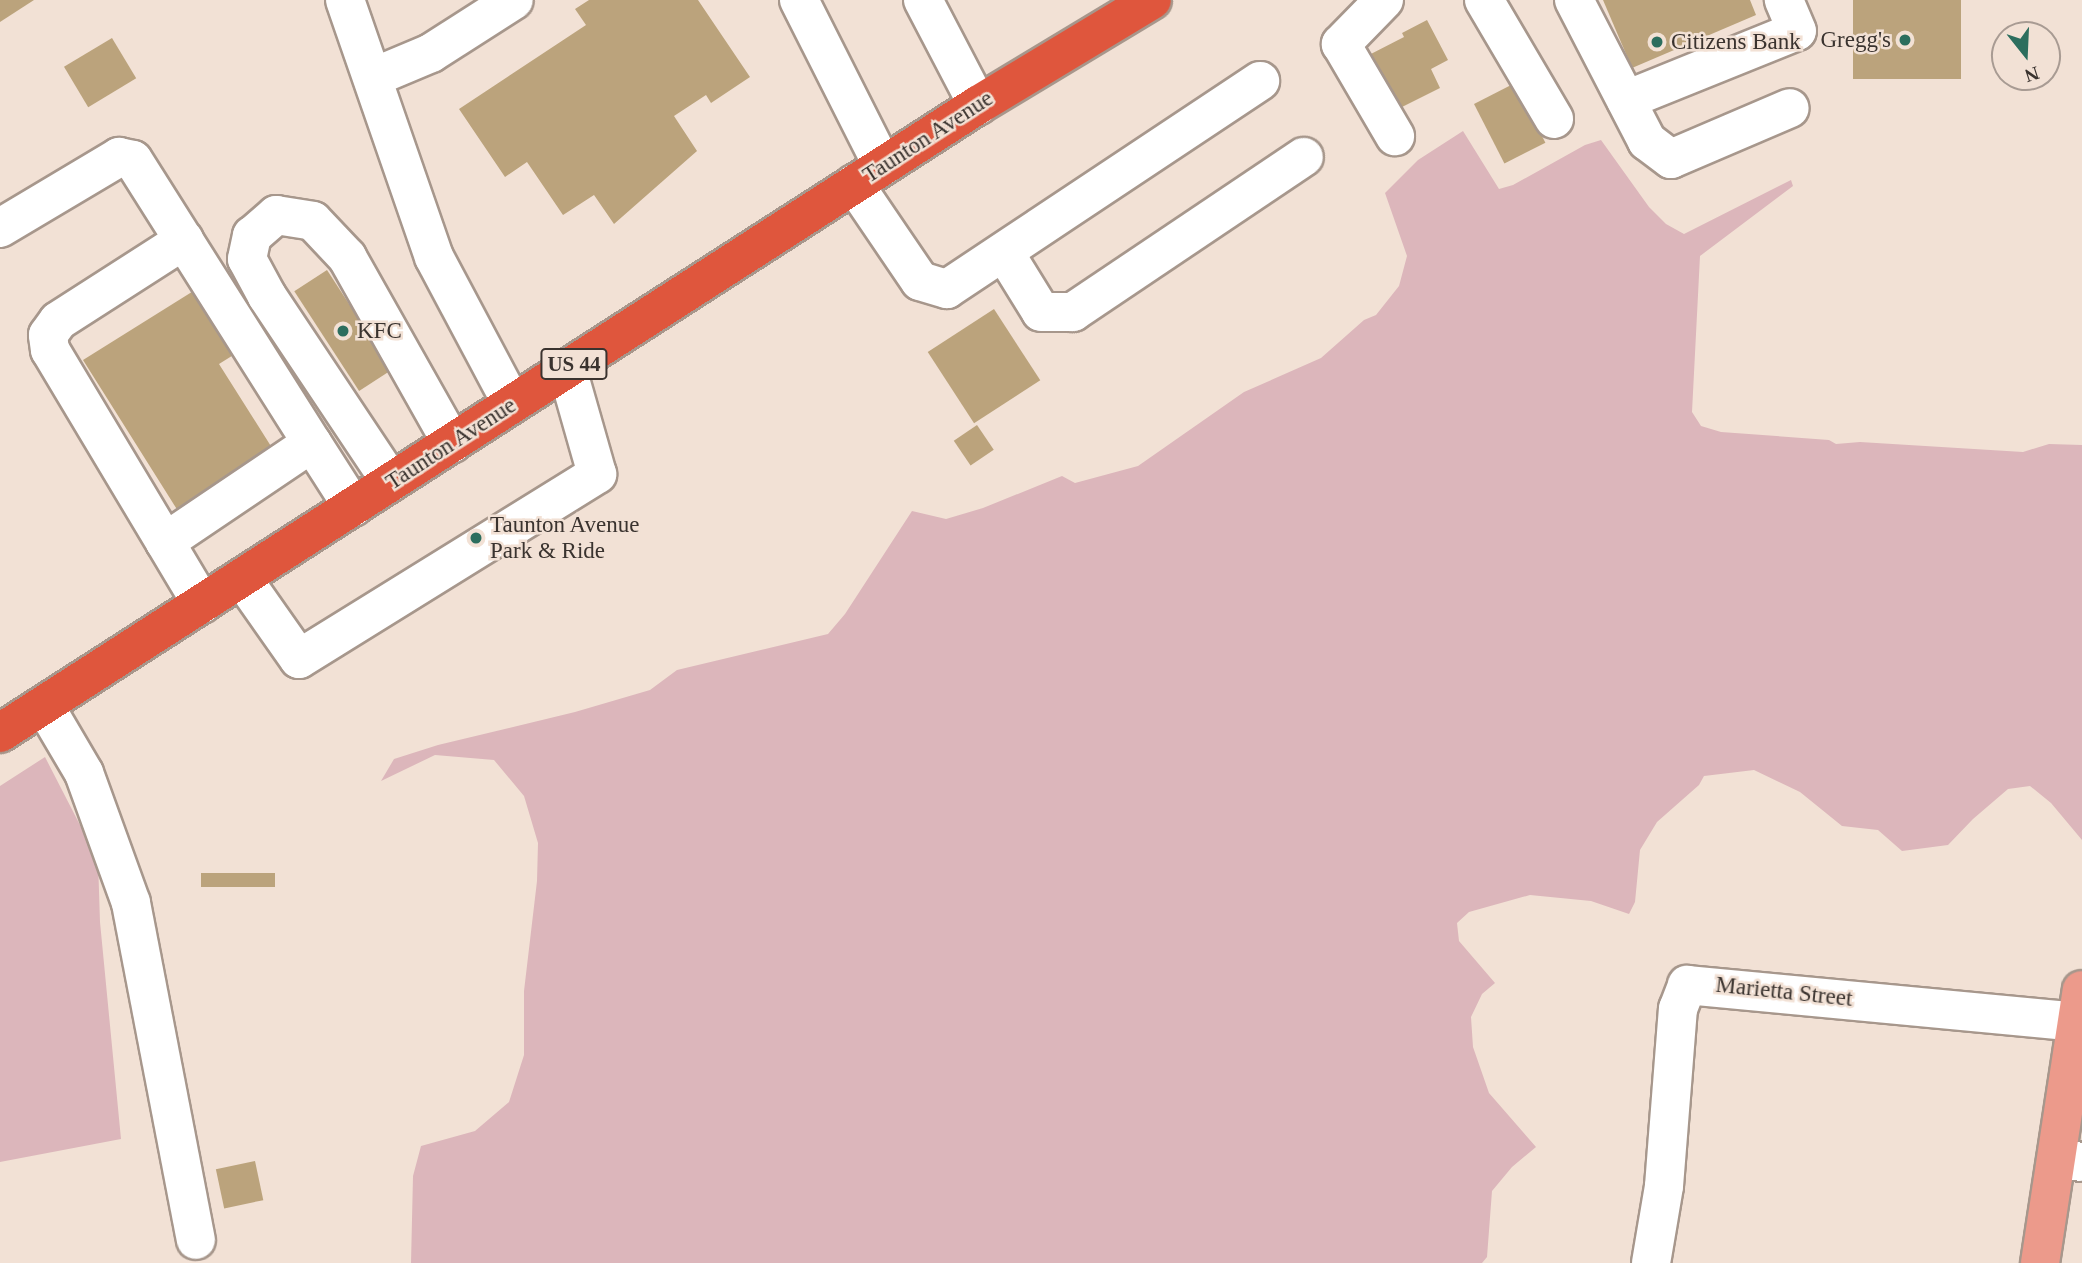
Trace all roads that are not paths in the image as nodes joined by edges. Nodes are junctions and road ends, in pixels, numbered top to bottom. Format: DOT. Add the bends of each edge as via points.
graph roads {
  1 [pos="345,0"];
  2 [pos="514,0"];
  3 [pos="799,0"];
  4 [pos="923,0"];
  5 [pos="1150,0"];
  6 [pos="1384,0"];
  7 [pos="1484,0"];
  8 [pos="1574,0"];
  9 [pos="1784,0"];
  10 [pos="943,18"];
  11 [pos="374,77"];
  12 [pos="1260,81"];
  13 [pos="1626,100"];
  14 [pos="978,105"];
  15 [pos="1790,108"];
  16 [pos="1554,119"];
  17 [pos="1395,136"];
  18 [pos="1304,157"];
  19 [pos="869,175"];
  20 [pos="0,228"];
  21 [pos="184,240"];
  22 [pos="1004,251"];
  23 [pos="567,369"];
  24 [pos="512,404"];
  25 [pos="312,443"];
  26 [pos="452,443"];
  27 [pos="391,482"];
  28 [pos="353,507"];
  29 [pos="165,542"];
  30 [pos="243,578"];
  31 [pos="202,604"];
  32 [pos="44,705"];
  33 [pos="0,733"];
  34 [pos="2080,1006"];
  35 [pos="2070,1161"];
  36 [pos="196,1240"];
  37 [pos="1651,1263"];
  38 [pos="2040,1263"];
  1 -- 11 [label="street"];
  2 -- 11 [label="street" via="430,53"];
  3 -- 19 [label="street"];
  4 -- 10 [label="street"];
  5 -- 14 [label="highway, Taunton Avenue / US 44"];
  6 -- 17 [label="street" via="1341,44"];
  7 -- 16 [label="street"];
  8 -- 13 [label="street"];
  9 -- 13 [label="street" via="1797,32"];
  10 -- 14 [label="street"];
  11 -- 24 [label="street" via="434,257"];
  12 -- 22 [label="street"];
  13 -- 15 [label="street" via="1647,141 1671,159"];
  14 -- 19 [label="highway, Taunton Avenue / US 44"];
  18 -- 22 [label="street" via="1073,312 1041,312"];
  19 -- 22 [label="street" via="919,281 947,289"];
  19 -- 23 [label="highway, Taunton Avenue / US 44"];
  20 -- 21 [label="street" via="118,157 133,160"];
  21 -- 25 [label="street"];
  21 -- 29 [label="street" via="58,321 48,335 50,351"];
  23 -- 24 [label="highway, Taunton Avenue / US 44"];
  23 -- 30 [label="street" via="597,474 299,659"];
  24 -- 26 [label="highway, Taunton Avenue / US 44"];
  25 -- 28 [label="street"];
  25 -- 29 [label="street"];
  26 -- 27 [label="highway, Taunton Avenue / US 44"];
  26 -- 27 [label="street" via="347,257 313,221 276,215 252,236 247,259"];
  27 -- 28 [label="highway, Taunton Avenue / US 44"];
  28 -- 30 [label="highway, Taunton Avenue / US 44"];
  29 -- 31 [label="street"];
  30 -- 31 [label="highway, Taunton Avenue / US 44"];
  31 -- 32 [label="highway, Taunton Avenue / US 44"];
  32 -- 33 [label="highway, Taunton Avenue / US 44"];
  32 -- 36 [label="street" via="84,773 131,903"];
  34 -- 35 [label="main road"];
  34 -- 37 [label="street, Marietta Street" via="1687,985 1678,1009 1664,1186"];
  35 -- 38 [label="main road"];
}
